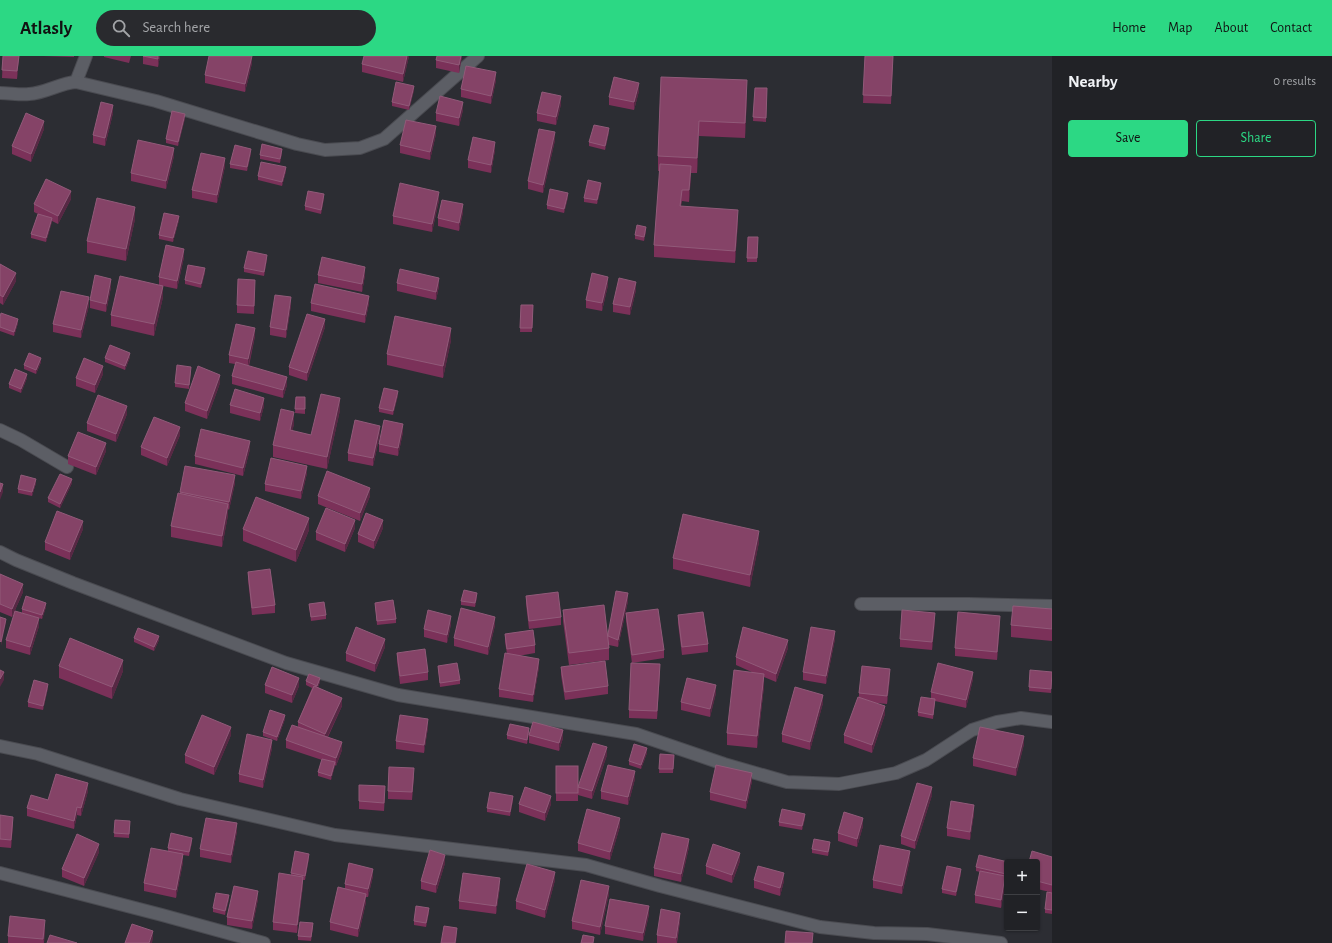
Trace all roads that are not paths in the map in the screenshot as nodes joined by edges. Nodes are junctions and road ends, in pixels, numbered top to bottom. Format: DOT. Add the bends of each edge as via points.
graph roads {
  1 [pos="86,56"];
  2 [pos="478,56"];
  3 [pos="76,82"];
  4 [pos="0,93"];
  5 [pos="0,430"];
  6 [pos="67,467"];
  7 [pos="0,552"];
  8 [pos="861,604"];
  9 [pos="1052,606"];
  10 [pos="1052,722"];
  11 [pos="0,746"];
  12 [pos="0,873"];
  13 [pos="264,943"];
  14 [pos="1001,943"];
  1 -- 3 [label="street"];
  2 -- 3 [label="street" via="384,139 360,148 325,150 297,144 156,101"];
  3 -- 4 [label="street" via="29,94"];
  5 -- 6 [label="street"];
  7 -- 10 [label="street" via="73,583 294,665 398,695 636,734 787,782 839,784 896,773 926,760 972,730 1021,718"];
  8 -- 9 [label="street"];
  11 -- 14 [label="street" via="38,754 180,799 335,835 586,865 820,927 874,933 927,934"];
  12 -- 13 [label="street"];
}
